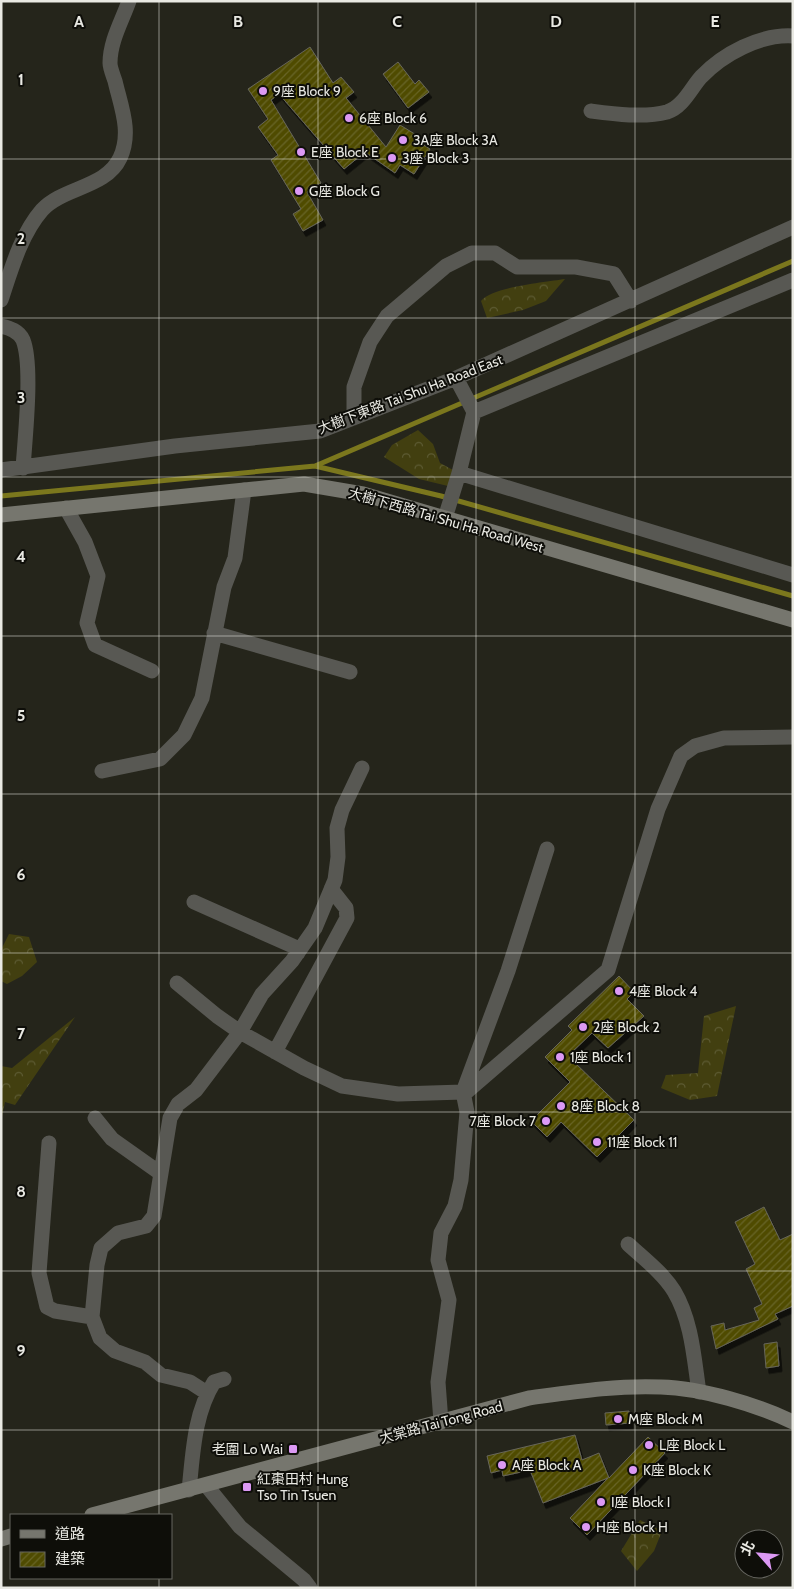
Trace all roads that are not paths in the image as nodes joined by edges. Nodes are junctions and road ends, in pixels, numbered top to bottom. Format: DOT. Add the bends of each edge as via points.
graph roads {
  1 [pos="129,1"];
  2 [pos="793,36"];
  3 [pos="591,112"];
  4 [pos="793,227"];
  5 [pos="793,280"];
  6 [pos="1,300"];
  7 [pos="631,301"];
  8 [pos="1,326"];
  9 [pos="458,381"];
  10 [pos="472,409"];
  11 [pos="354,418"];
  12 [pos="23,468"];
  13 [pos="1,470"];
  14 [pos="459,473"];
  15 [pos="244,490"];
  16 [pos="66,508"];
  17 [pos="1,515"];
  18 [pos="445,518"];
  19 [pos="793,575"];
  20 [pos="793,620"];
  21 [pos="214,633"];
  22 [pos="152,672"];
  23 [pos="350,672"];
  24 [pos="793,737"];
  25 [pos="362,768"];
  26 [pos="102,771"];
  27 [pos="547,849"];
  28 [pos="332,889"];
  29 [pos="194,902"];
  30 [pos="298,953"];
  31 [pos="177,984"];
  32 [pos="240,1032"];
  33 [pos="275,1052"];
  34 [pos="463,1093"];
  35 [pos="94,1118"];
  36 [pos="49,1142"];
  37 [pos="160,1173"];
  38 [pos="628,1244"];
  39 [pos="92,1317"];
  40 [pos="224,1379"];
  41 [pos="699,1392"];
  42 [pos="207,1393"];
  43 [pos="441,1422"];
  44 [pos="793,1422"];
  45 [pos="206,1485"];
  46 [pos="189,1490"];
  47 [pos="96,1514"];
  48 [pos="310,1588"];
  1 -- 6 [label="street" via="112,45 110,64 126,126 125,145 118,161 106,175 66,193 43,210 15,259"];
  2 -- 3 [label="street" via="762,41 736,50 701,77 681,103 668,111 646,114"];
  4 -- 7 [label="street, 大樹下東路 Tai Shu Ha Road East"];
  5 -- 10 [label="street"];
  7 -- 9 [label="street, 大樹下東路 Tai Shu Ha Road East"];
  7 -- 11 [label="street" via="614,274 576,267 517,267 495,253 472,253 446,266 387,316 370,342 354,387"];
  8 -- 12 [label="street" via="13,329 22,340 28,366"];
  9 -- 10 [label="street"];
  9 -- 11 [label="street, 大樹下東路 Tai Shu Ha Road East"];
  10 -- 14 [label="street"];
  11 -- 12 [label="street, 大樹下東路 Tai Shu Ha Road East" via="320,431 175,446"];
  12 -- 13 [label="street, 大樹下東路 Tai Shu Ha Road East"];
  14 -- 18 [label="street"];
  14 -- 19 [label="street"];
  15 -- 16 [label="street, 大樹下西路 Tai Shu Ha Road West"];
  15 -- 18 [label="street, 大樹下西路 Tai Shu Ha Road West" via="304,484 363,494"];
  15 -- 21 [label="street" via="235,558 224,587"];
  16 -- 17 [label="street, 大樹下西路 Tai Shu Ha Road West"];
  16 -- 22 [label="street" via="85,542 98,576 87,623 95,645"];
  18 -- 20 [label="street, 大樹下西路 Tai Shu Ha Road West"];
  21 -- 23 [label="street"];
  21 -- 26 [label="street" via="202,698 184,735 160,759"];
  24 -- 34 [label="street" via="724,738 695,746 681,756 658,809 608,970"];
  25 -- 28 [label="street" via="348,794 337,828 338,869"];
  27 -- 34 [label="street" via="508,971"];
  28 -- 30 [label="street"];
  28 -- 33 [label="street" via="346,908 347,918"];
  29 -- 30 [label="street" via="295,947"];
  30 -- 32 [label="street" via="262,994"];
  31 -- 32 [label="street"];
  32 -- 33 [label="street"];
  32 -- 37 [label="street" via="196,1090 178,1104 170,1118"];
  33 -- 34 [label="street" via="342,1086 398,1094"];
  34 -- 43 [label="street" via="467,1112 461,1180 455,1206 441,1233 438,1260 449,1300 438,1382"];
  35 -- 37 [label="street" via="112,1140"];
  36 -- 39 [label="street" via="39,1273 41,1291 47,1307 54,1311"];
  37 -- 39 [label="street" via="152,1221 146,1226 118,1234 101,1248"];
  38 -- 41 [label="street" via="663,1277 682,1307 692,1340"];
  39 -- 42 [label="street" via="100,1338 115,1351 145,1362 160,1375 190,1382"];
  40 -- 42 [label="street" via="214,1382"];
  41 -- 43 [label="street, 大棠路 Tai Tong Road" via="662,1387 592,1389 529,1398"];
  41 -- 44 [label="street, 大棠路 Tai Tong Road" via="770,1411"];
  42 -- 46 [label="street" via="196,1430"];
  43 -- 45 [label="street, 大棠路 Tai Tong Road"];
  45 -- 46 [label="street, 大棠路 Tai Tong Road"];
  45 -- 48 [label="street" via="240,1527"];
  46 -- 47 [label="street, 大棠路 Tai Tong Road"];
}
